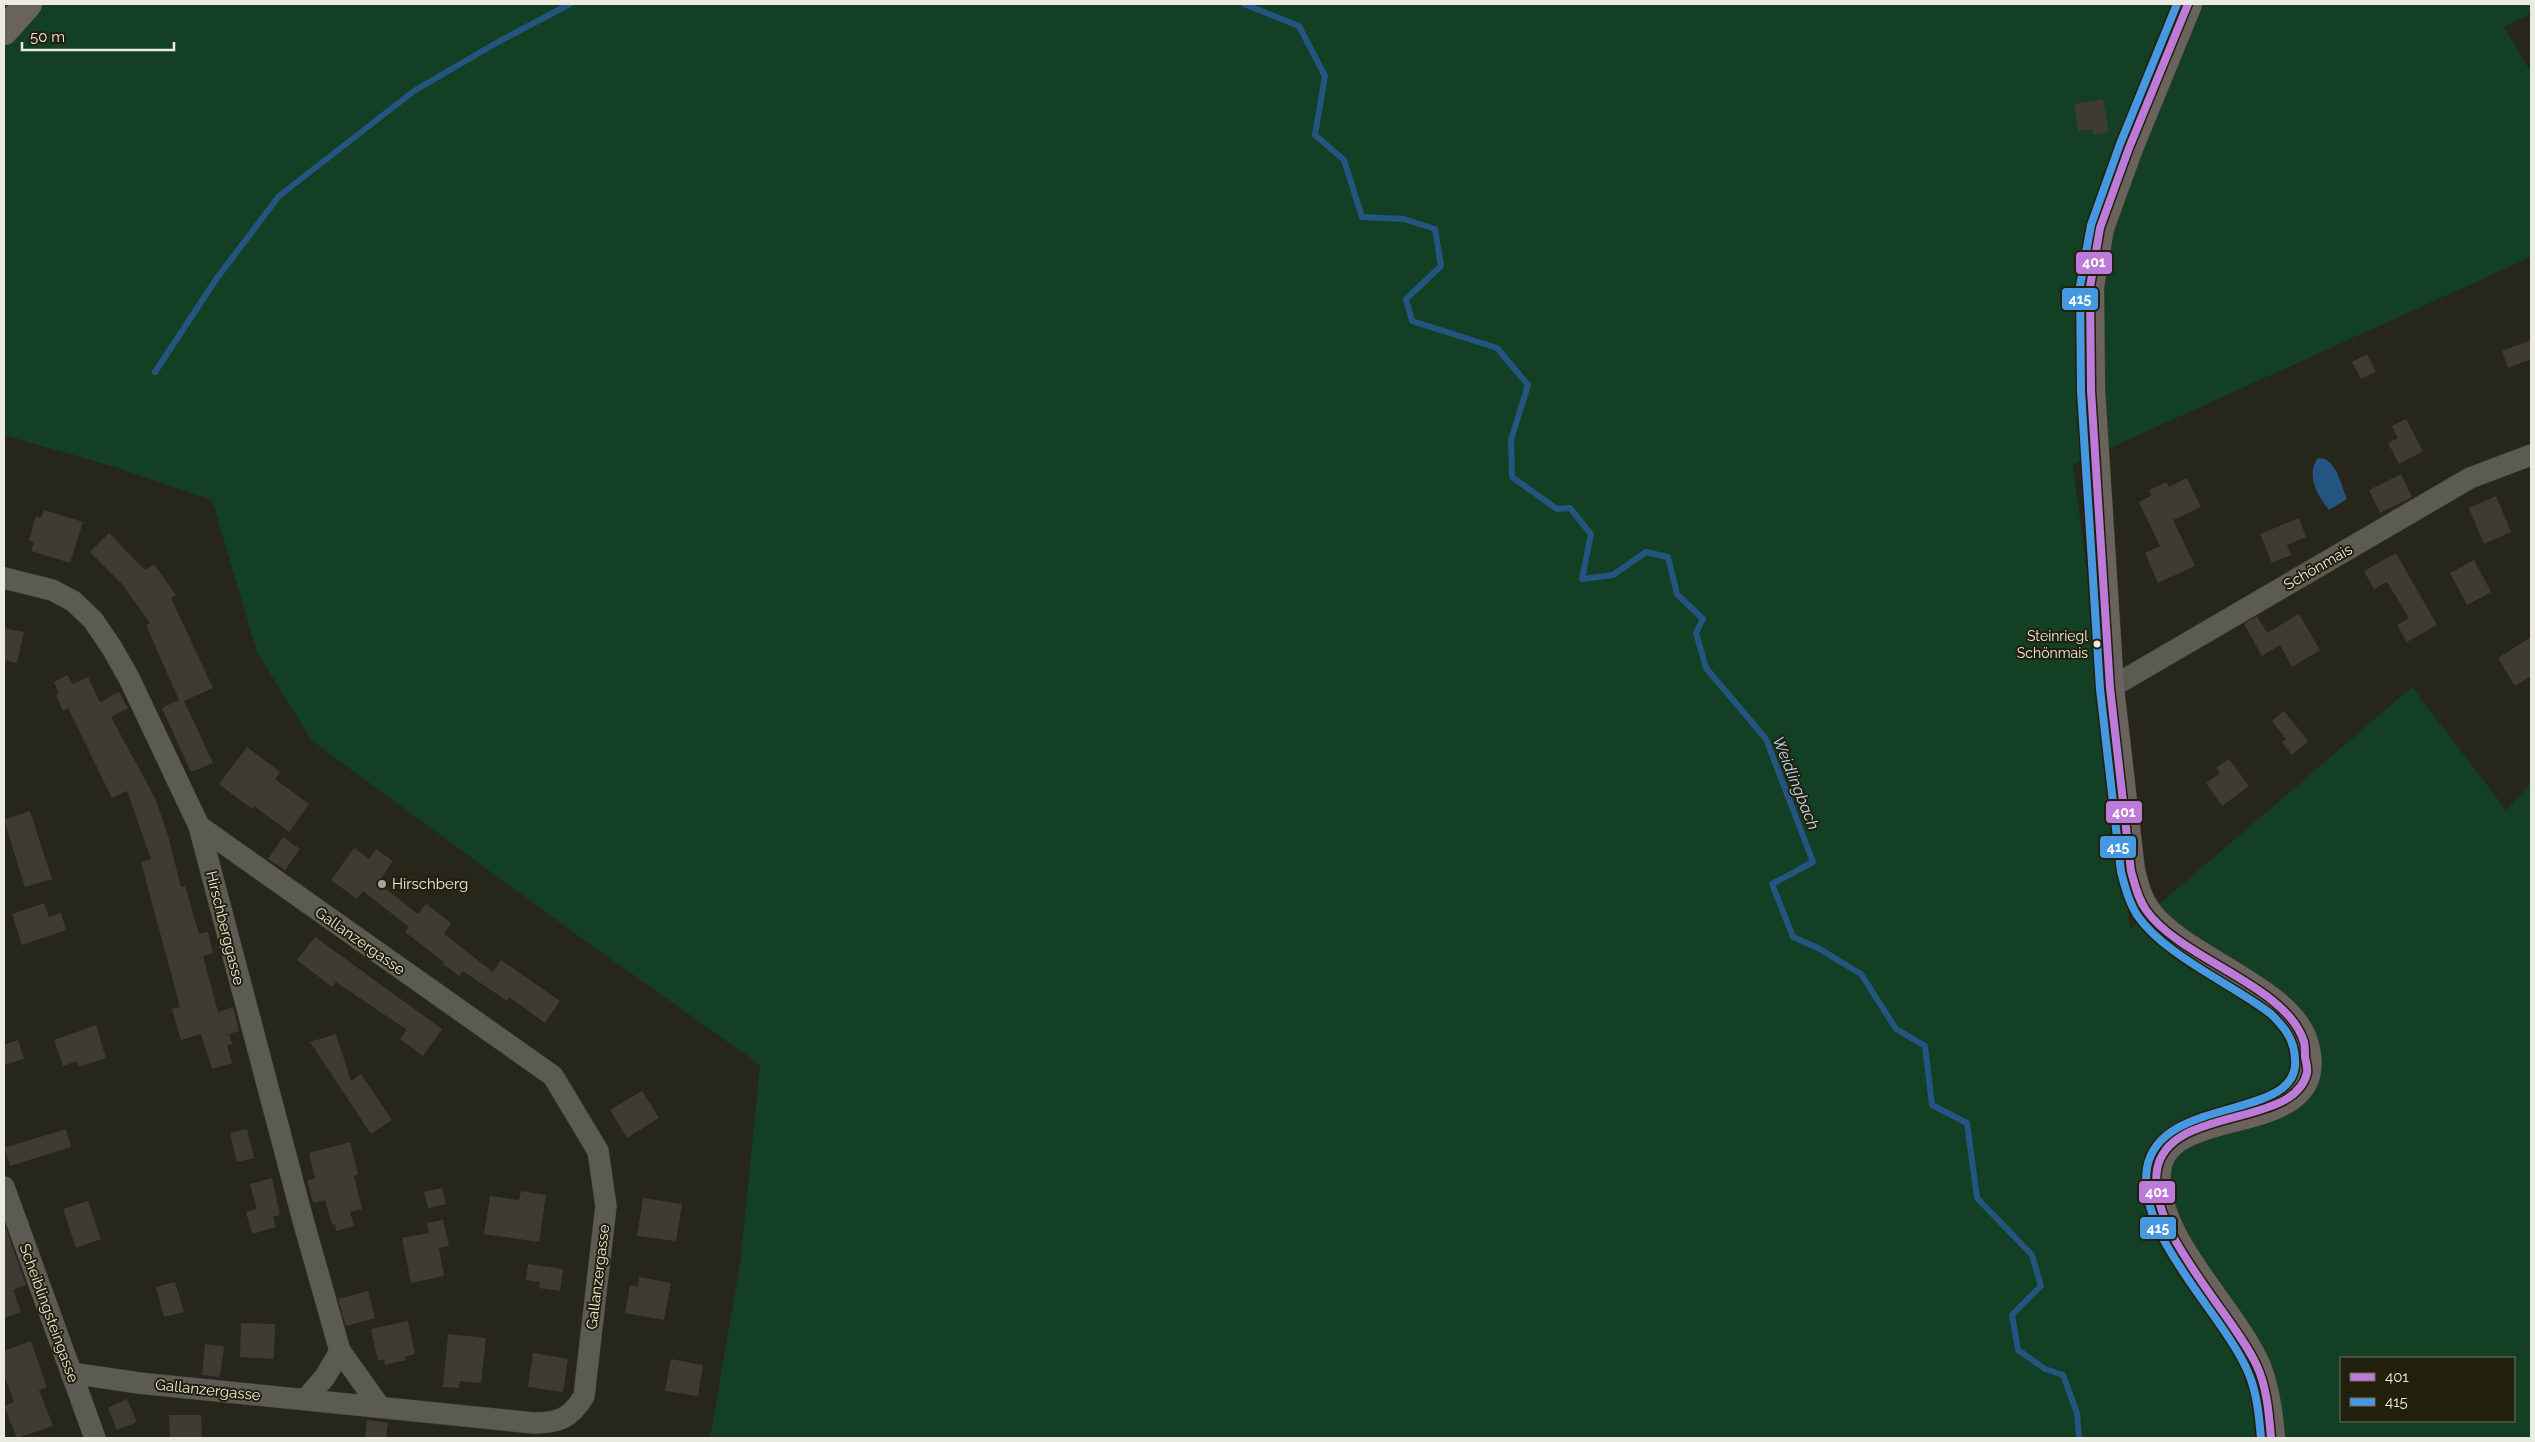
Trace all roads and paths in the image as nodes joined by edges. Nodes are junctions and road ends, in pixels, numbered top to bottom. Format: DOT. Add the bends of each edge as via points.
graph roads {
  1 [pos="28,4"];
  2 [pos="2188,4"];
  3 [pos="4,31"];
  4 [pos="2531,455"];
  5 [pos="4,578"];
  6 [pos="2110,688"];
  7 [pos="198,826"];
  8 [pos="4,1187"];
  9 [pos="340,1351"];
  10 [pos="71,1373"];
  11 [pos="305,1400"];
  12 [pos="380,1406"];
  13 [pos="534,1431"];
  14 [pos="95,1438"];
  15 [pos="2271,1438"];
  1 -- 3 [label="main road"];
  2 -- 6 [label="main road" via="2115,185 2100,228 2090,279 2091,390"];
  4 -- 6 [label="street, Schönmais" via="2470,478"];
  5 -- 7 [label="street, Hirschberggasse" via="52,590 74,601 93,620 129,678"];
  6 -- 15 [label="main road" via="2130,871 2142,904 2171,936 2274,1003 2294,1022 2304,1042 2304,1077 2292,1095 2254,1114 2207,1125 2174,1141 2165,1149 2157,1170 2162,1210 2169,1229 2241,1337 2256,1366 2265,1392"];
  7 -- 9 [label="street, Hirschberggasse"];
  7 -- 13 [label="street, Gallanzergasse" via="553,1076 598,1152 606,1206 584,1396 569,1416"];
  8 -- 10 [label="street, Scheiblingsteingasse"];
  9 -- 11 [label="street" via="325,1377"];
  9 -- 12 [label="street, Hirschberggasse"];
  10 -- 11 [label="street, Gallanzergasse"];
  10 -- 14 [label="street, Scheiblingsteingasse"];
  11 -- 12 [label="street, Gallanzergasse"];
  12 -- 13 [label="street, Gallanzergasse"];
}
